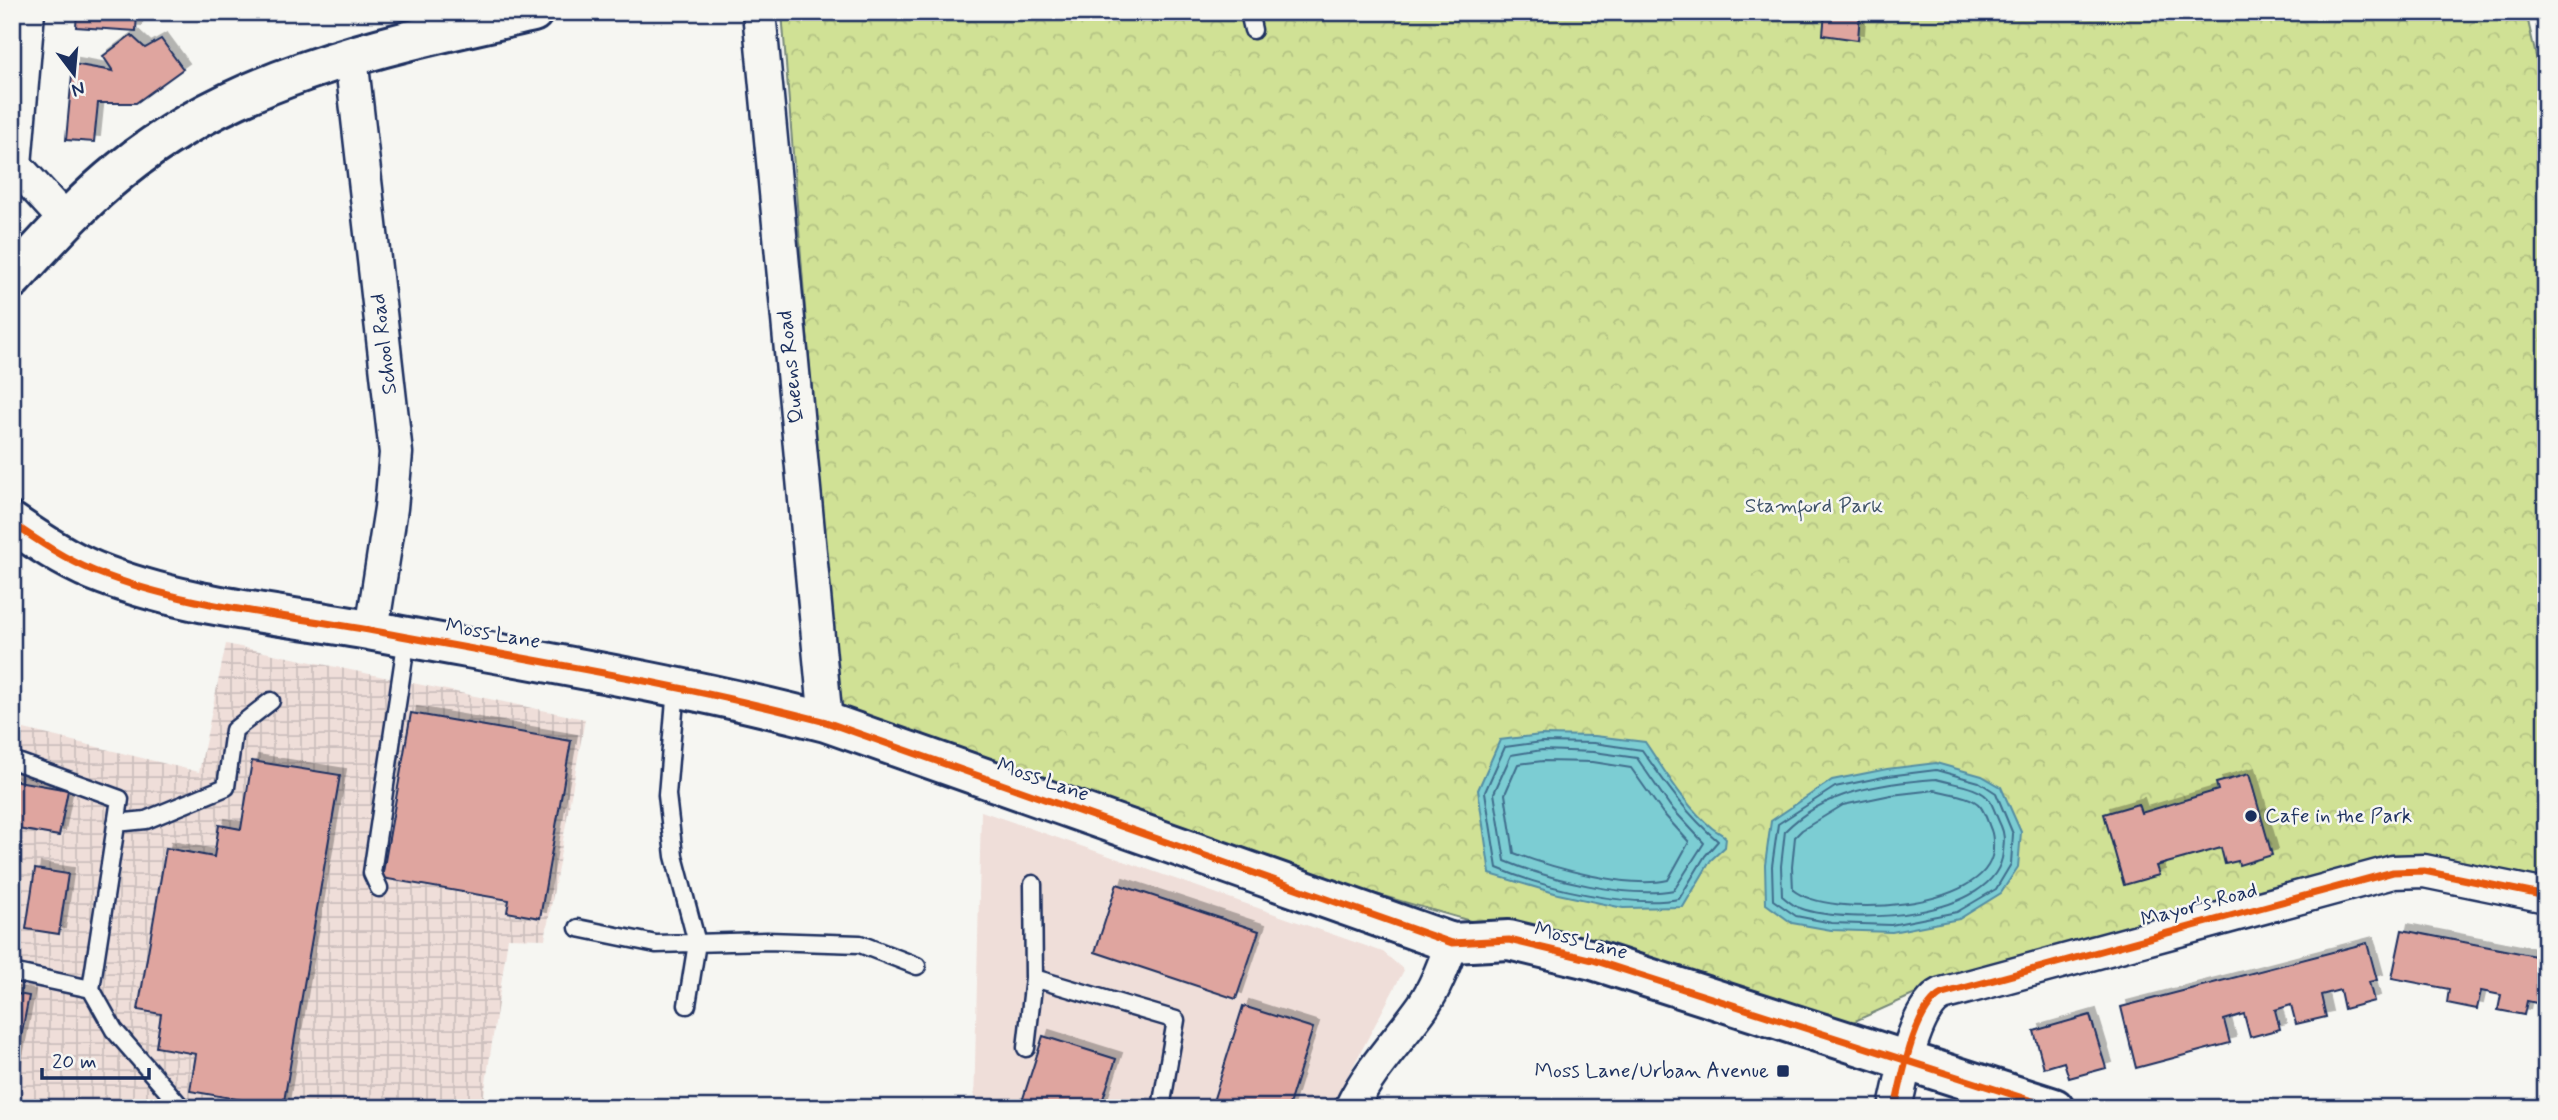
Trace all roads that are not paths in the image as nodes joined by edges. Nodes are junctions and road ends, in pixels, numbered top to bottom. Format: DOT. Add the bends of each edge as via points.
graph roads {
  1 [pos="28,12"];
  2 [pos="533,12"];
  3 [pos="759,12"];
  4 [pos="1249,12"];
  5 [pos="1254,30"];
  6 [pos="351,57"];
  7 [pos="66,221"];
  8 [pos="12,279"];
  9 [pos="12,523"];
  10 [pos="389,634"];
  11 [pos="676,688"];
  12 [pos="271,701"];
  13 [pos="826,722"];
  14 [pos="12,760"];
  15 [pos="116,823"];
  16 [pos="1033,884"];
  17 [pos="379,888"];
  18 [pos="2546,896"];
  19 [pos="578,928"];
  20 [pos="697,943"];
  21 [pos="1452,943"];
  22 [pos="917,966"];
  23 [pos="12,972"];
  24 [pos="1034,978"];
  25 [pos="91,989"];
  26 [pos="687,1005"];
  27 [pos="1026,1048"];
  28 [pos="1906,1062"];
  29 [pos="182,1108"];
  30 [pos="1161,1108"];
  31 [pos="1351,1108"];
  32 [pos="1895,1108"];
  33 [pos="2054,1108"];
  1 -- 7 [label="street" via="15,165"];
  2 -- 6 [label="street"];
  3 -- 13 [label="street, Queens Road"];
  4 -- 5 [label="lane"];
  6 -- 7 [label="street" via="290,76 203,115 121,170"];
  6 -- 10 [label="street, School Road" via="396,453"];
  7 -- 8 [label="street"];
  9 -- 10 [label="street, Moss Lane" via="71,561 121,581 213,604"];
  10 -- 11 [label="street, Moss Lane"];
  10 -- 17 [label="lane" via="372,873"];
  11 -- 13 [label="street, Moss Lane"];
  11 -- 20 [label="lane" via="667,795 674,856"];
  12 -- 15 [label="lane" via="234,730 226,787 146,820"];
  13 -- 21 [label="street, Moss Lane"];
  14 -- 15 [label="lane" via="120,799"];
  15 -- 25 [label="lane"];
  16 -- 24 [label="lane"];
  18 -- 28 [label="street, Mayor's Road" via="2424,871 2378,876 1942,994 1933,999 1921,1020"];
  19 -- 20 [label="lane" via="656,944"];
  20 -- 22 [label="lane" via="860,944"];
  20 -- 26 [label="lane"];
  21 -- 28 [label="street, Moss Lane" via="1509,940 1593,960"];
  21 -- 31 [label="street" via="1433,990"];
  23 -- 25 [label="lane"];
  24 -- 27 [label="lane"];
  24 -- 30 [label="lane" via="1176,1020"];
  25 -- 29 [label="lane" via="114,1030"];
  28 -- 32 [label="street, Mayor's Road"];
  28 -- 33 [label="street, Moss Lane"];
}
